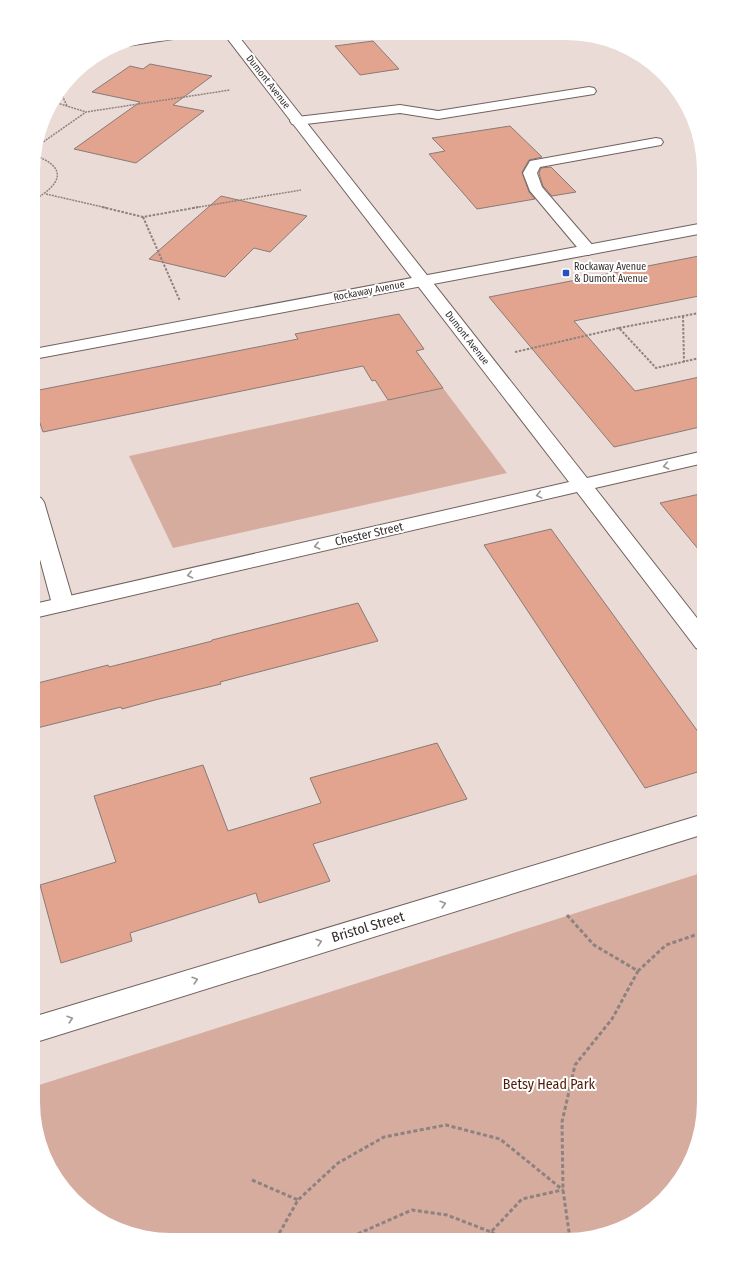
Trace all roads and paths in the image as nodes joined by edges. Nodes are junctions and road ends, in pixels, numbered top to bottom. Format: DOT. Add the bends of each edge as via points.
graph roads {
  1 [pos="234,40"];
  2 [pos="230,90"];
  3 [pos="589,91"];
  4 [pos="63,97"];
  5 [pos="59,104"];
  6 [pos="67,106"];
  7 [pos="86,112"];
  8 [pos="298,121"];
  9 [pos="43,142"];
  10 [pos="656,142"];
  11 [pos="41,158"];
  12 [pos="301,190"];
  13 [pos="46,194"];
  14 [pos="40,197"];
  15 [pos="142,217"];
  16 [pos="697,229"];
  17 [pos="588,250"];
  18 [pos="422,281"];
  19 [pos="182,304"];
  20 [pos="697,313"];
  21 [pos="683,316"];
  22 [pos="619,328"];
  23 [pos="40,353"];
  24 [pos="483,359"];
  25 [pos="697,359"];
  26 [pos="684,362"];
  27 [pos="697,459"];
  28 [pos="583,485"];
  29 [pos="40,523"];
  30 [pos="63,604"];
  31 [pos="40,610"];
  32 [pos="697,634"];
  33 [pos="697,826"];
  34 [pos="567,915"];
  35 [pos="697,934"];
  36 [pos="638,971"];
  37 [pos="40,1028"];
  38 [pos="252,1180"];
  39 [pos="562,1190"];
  40 [pos="298,1200"];
  41 [pos="491,1232"];
  42 [pos="279,1233"];
  43 [pos="360,1233"];
  44 [pos="569,1233"];
  1 -- 8 [label="street, Dumont Avenue"];
  2 -- 7 [label="path"];
  3 -- 8 [label="street" via="438,115 400,109"];
  4 -- 6 [label="path"];
  5 -- 6 [label="path"];
  6 -- 7 [label="path"];
  7 -- 9 [label="path"];
  8 -- 18 [label="street, Dumont Avenue"];
  10 -- 17 [label="street" via="534,164 530,173 535,188"];
  11 -- 13 [label="path" via="55,167 57,173 57,180"];
  12 -- 15 [label="path"];
  13 -- 14 [label="path"];
  13 -- 15 [label="path"];
  15 -- 19 [label="path"];
  16 -- 17 [label="street, Rockaway Avenue"];
  17 -- 18 [label="street, Rockaway Avenue"];
  18 -- 23 [label="street, Rockaway Avenue"];
  18 -- 24 [label="street, Dumont Avenue"];
  20 -- 21 [label="path"];
  21 -- 22 [label="path"];
  21 -- 26 [label="path"];
  22 -- 24 [label="path"];
  22 -- 26 [label="path" via="656,368"];
  24 -- 28 [label="street, Dumont Avenue"];
  25 -- 26 [label="path"];
  27 -- 28 [label="street, Chester Street, one-way"];
  28 -- 30 [label="street, Chester Street, one-way"];
  28 -- 32 [label="street, Dumont Avenue"];
  29 -- 30 [label="street"];
  30 -- 31 [label="street, Chester Street"];
  37 -- 33 [label="street, Bristol Street, one-way"];
  34 -- 36 [label="path" via="594,945"];
  35 -- 36 [label="path" via="666,945"];
  36 -- 39 [label="path" via="612,1019 575,1065 562,1122"];
  38 -- 40 [label="path"];
  39 -- 40 [label="path" via="500,1139 446,1125 384,1137 338,1162"];
  39 -- 41 [label="path" via="522,1199"];
  39 -- 44 [label="path"];
  40 -- 42 [label="path"];
  41 -- 43 [label="path" via="447,1215 412,1210"];
}
